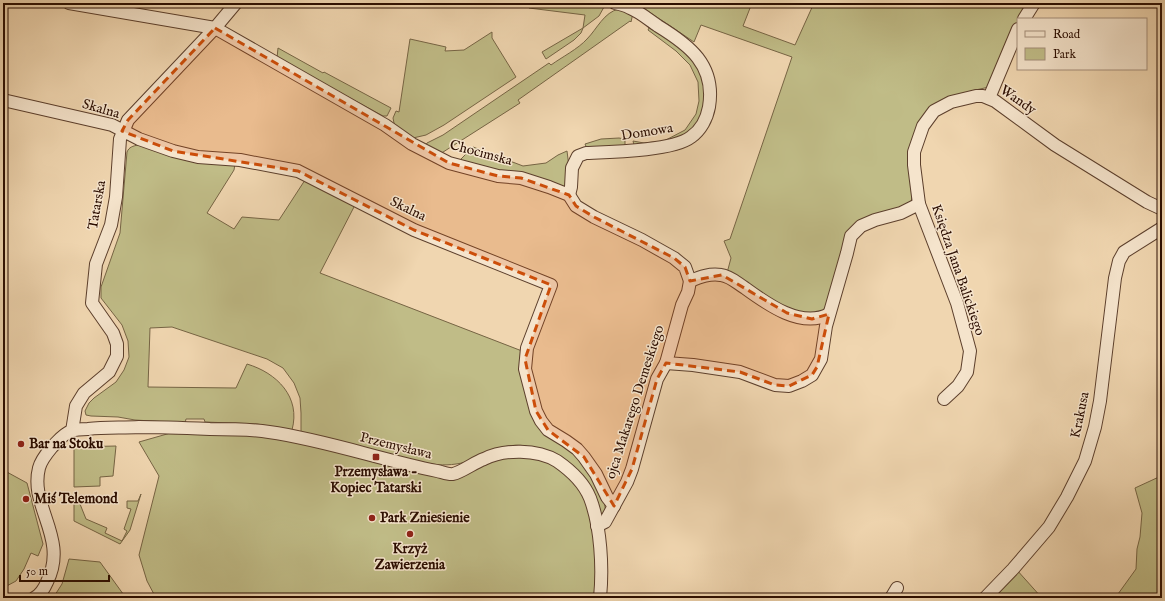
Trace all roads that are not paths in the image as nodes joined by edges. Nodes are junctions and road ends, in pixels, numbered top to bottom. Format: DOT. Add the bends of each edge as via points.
graph roads {
  1 [pos="69,3"];
  2 [pos="236,3"];
  3 [pos="615,3"];
  4 [pos="1034,3"];
  5 [pos="1025,18"];
  6 [pos="215,28"];
  7 [pos="1017,31"];
  8 [pos="989,98"];
  9 [pos="3,100"];
  10 [pos="122,131"];
  11 [pos="569,195"];
  12 [pos="919,204"];
  13 [pos="1162,209"];
  14 [pos="1162,228"];
  15 [pos="690,281"];
  16 [pos="829,314"];
  17 [pos="666,363"];
  18 [pos="944,399"];
  19 [pos="72,431"];
  20 [pos="614,506"];
  21 [pos="597,526"];
  22 [pos="34,598"];
  23 [pos="600,598"];
  24 [pos="985,598"];
  1 -- 6 [label="street, Chocimska"];
  2 -- 6 [label="street, Tatarska"];
  3 -- 11 [label="street, Domowa" via="630,8 661,27 685,44 696,56 705,69 709,83 707,116 690,138 678,143 661,148 586,153 578,156 572,168"];
  4 -- 5 [label="street"];
  6 -- 10 [label="street, Tatarska" via="128,120"];
  6 -- 11 [label="street, Chocimska" via="385,125 412,144 449,163 498,176 521,178"];
  7 -- 8 [label="street"];
  8 -- 12 [label="street, Wandy" via="976,96 951,102 934,111 923,126 914,152"];
  8 -- 13 [label="street, Wandy" via="1055,145"];
  9 -- 10 [label="street, Skalna" via="105,123"];
  10 -- 19 [label="street, Tatarska" via="111,226 96,264 92,294 92,303 113,333 117,344 117,356 109,372 84,393 76,406"];
  10 -- 20 [label="street, Skalna" via="173,151 198,157 240,160 298,171 414,230 552,285 525,359 525,369 536,411 548,430 584,457"];
  11 -- 15 [label="street, Chocimska" via="576,206 594,217 674,258 685,268"];
  12 -- 16 [label="street, Księdza Jana Balickiego" via="901,213 861,226 851,236"];
  12 -- 18 [label="street, Księdza Jana Balickiego" via="956,303 970,351 967,372 958,386"];
  14 -- 24 [label="street, Krakusa" via="1124,252 1119,261 1100,401 1085,461 1049,527"];
  15 -- 16 [label="street" via="708,275 722,275 787,314 812,319"];
  15 -- 17 [label="street, ojca Makarego Demeskiego"];
  16 -- 17 [label="street, Księdza Jana Balickiego" via="821,360 812,375 789,386 775,385 740,372"];
  17 -- 20 [label="street, ojca Makarego Demeskiego" via="656,379 632,469"];
  19 -- 21 [label="street, Przemysława" via="150,427 269,432 453,474 485,458 522,452 540,454 568,469 580,482 590,497"];
  19 -- 22 [label="street" via="61,437 46,454 39,467 37,484 54,543 54,555 50,578 45,588"];
  20 -- 21 [label="street, ojca Makarego Demeskiego" via="605,522"];
  21 -- 23 [label="street, Przemysława" via="602,561"];
}
